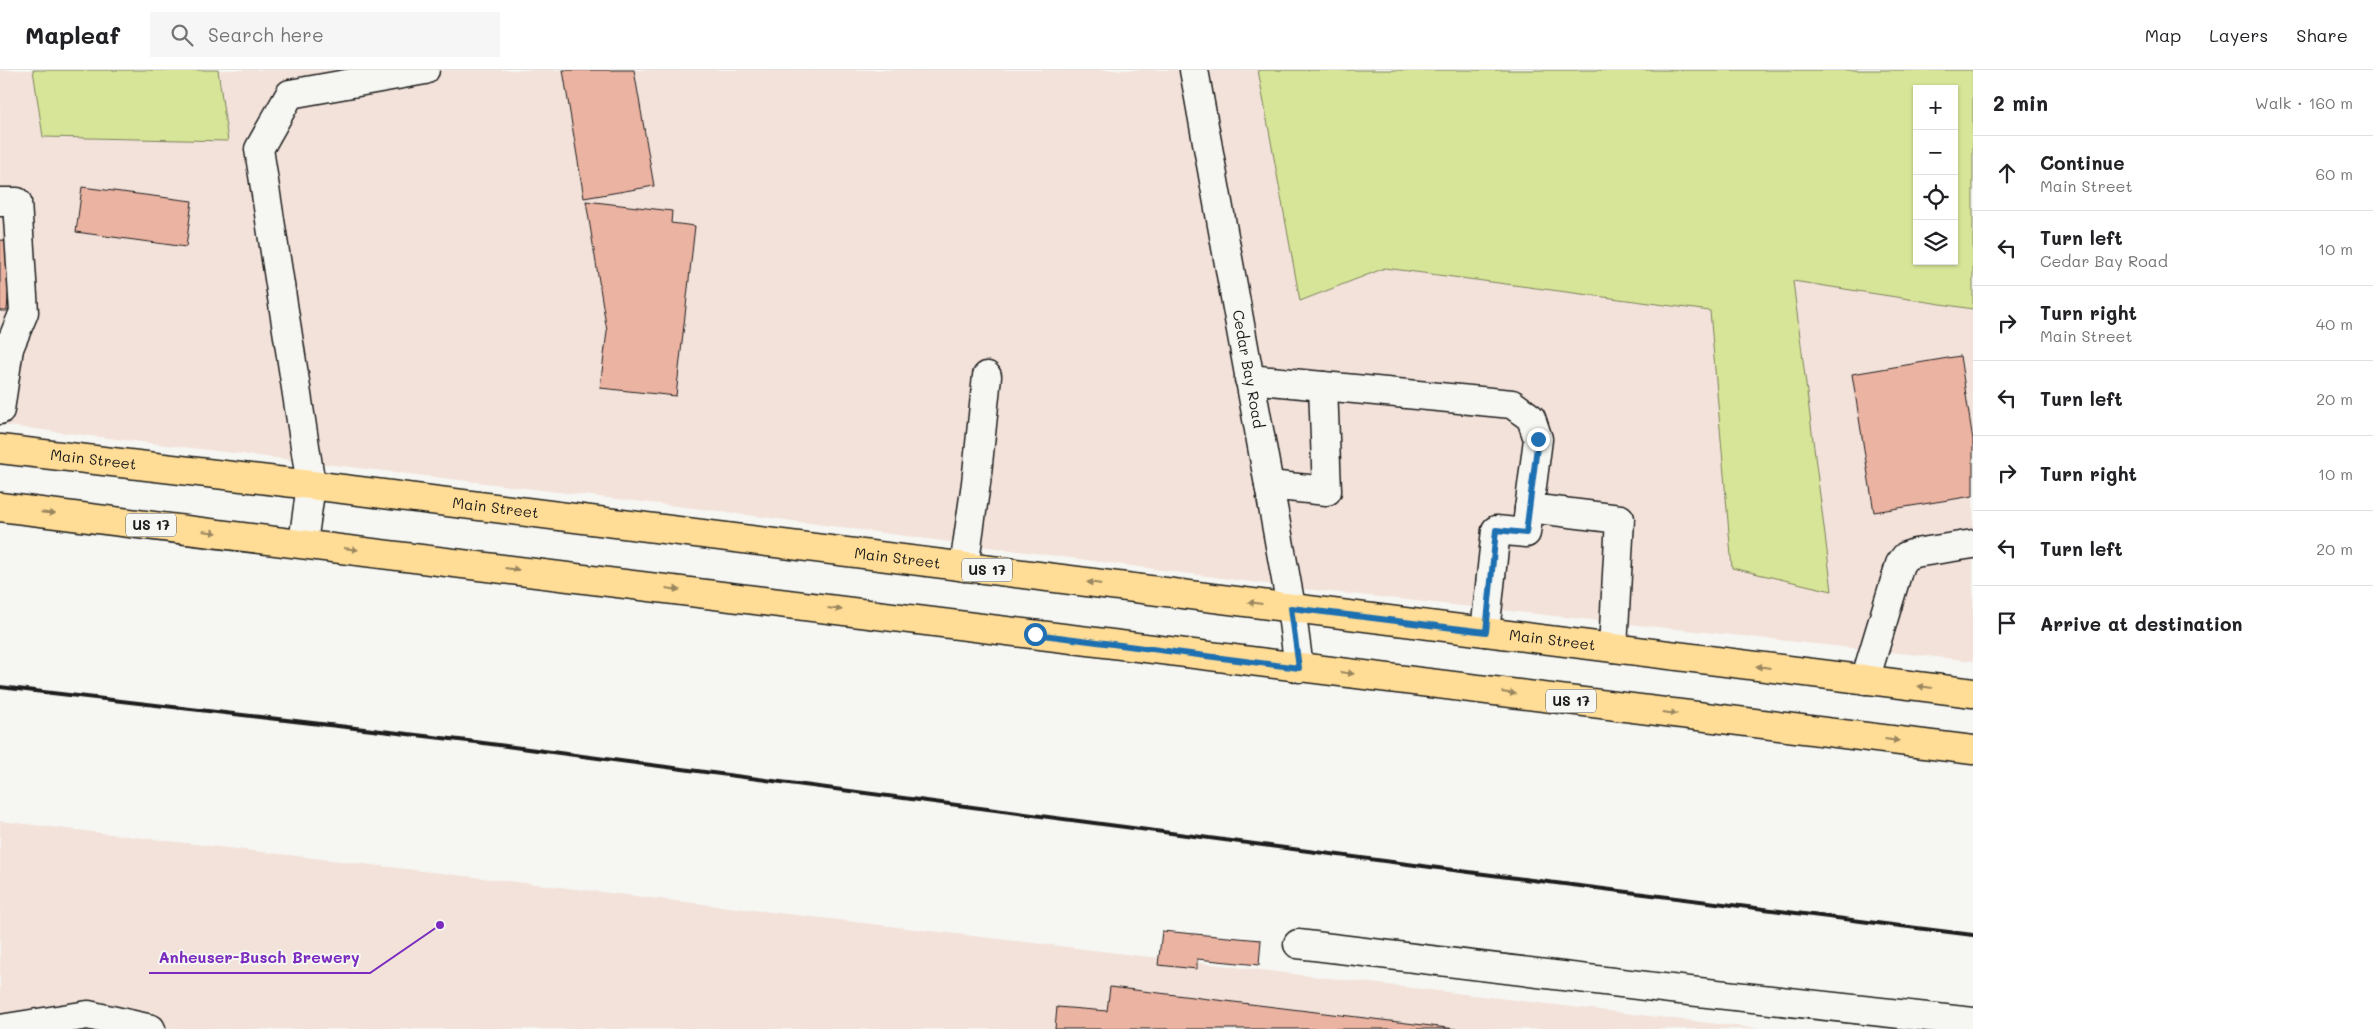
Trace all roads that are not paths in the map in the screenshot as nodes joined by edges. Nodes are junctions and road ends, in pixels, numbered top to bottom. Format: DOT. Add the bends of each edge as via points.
graph roads {
  1 [pos="425,70"];
  2 [pos="1194,70"];
  3 [pos="0,202"];
  4 [pos="4,347"];
  5 [pos="987,376"];
  6 [pos="1249,379"];
  7 [pos="1323,386"];
  8 [pos="0,410"];
  9 [pos="0,449"];
  10 [pos="311,485"];
  11 [pos="1269,485"];
  12 [pos="0,507"];
  13 [pos="1529,508"];
  14 [pos="302,543"];
  15 [pos="1973,544"];
  16 [pos="964,567"];
  17 [pos="1291,608"];
  18 [pos="1486,632"];
  19 [pos="1613,648"];
  20 [pos="1299,668"];
  21 [pos="1865,680"];
  22 [pos="1973,693"];
  23 [pos="1973,750"];
  24 [pos="1298,944"];
  25 [pos="1973,1022"];
  26 [pos="0,1029"];
  27 [pos="151,1029"];
  1 -- 10 [label="street" via="290,94 259,149"];
  2 -- 6 [label="street, Cedar Bay Road"];
  3 -- 4 [label="street" via="17,202 24,312"];
  4 -- 8 [label="street"];
  5 -- 16 [label="street"];
  6 -- 7 [label="street"];
  6 -- 11 [label="street, Cedar Bay Road"];
  7 -- 11 [label="street" via="1328,492"];
  7 -- 13 [label="street" via="1512,404 1531,418 1538,439"];
  9 -- 10 [label="main road, Main Street / US 17"];
  10 -- 14 [label="street"];
  10 -- 16 [label="main road, Main Street / US 17"];
  11 -- 17 [label="street, Cedar Bay Road"];
  12 -- 14 [label="main road, US 17, one-way"];
  13 -- 18 [label="street" via="1526,533 1496,530"];
  13 -- 19 [label="street" via="1620,519"];
  14 -- 20 [label="main road, US 17, one-way"];
  15 -- 21 [label="street" via="1906,556 1900,564"];
  17 -- 16 [label="main road, Main Street / US 17, one-way"];
  17 -- 18 [label="main road, Main Street / US 17"];
  17 -- 20 [label="street, Cedar Bay Road"];
  18 -- 19 [label="main road, Main Street / US 17"];
  21 -- 19 [label="main road, Main Street / US 17, one-way"];
  20 -- 23 [label="main road, US 17, one-way"];
  22 -- 21 [label="main road, Main Street / US 17, one-way"];
  24 -- 25 [label="street"];
  26 -- 27 [label="street" via="88,1015"];
}
